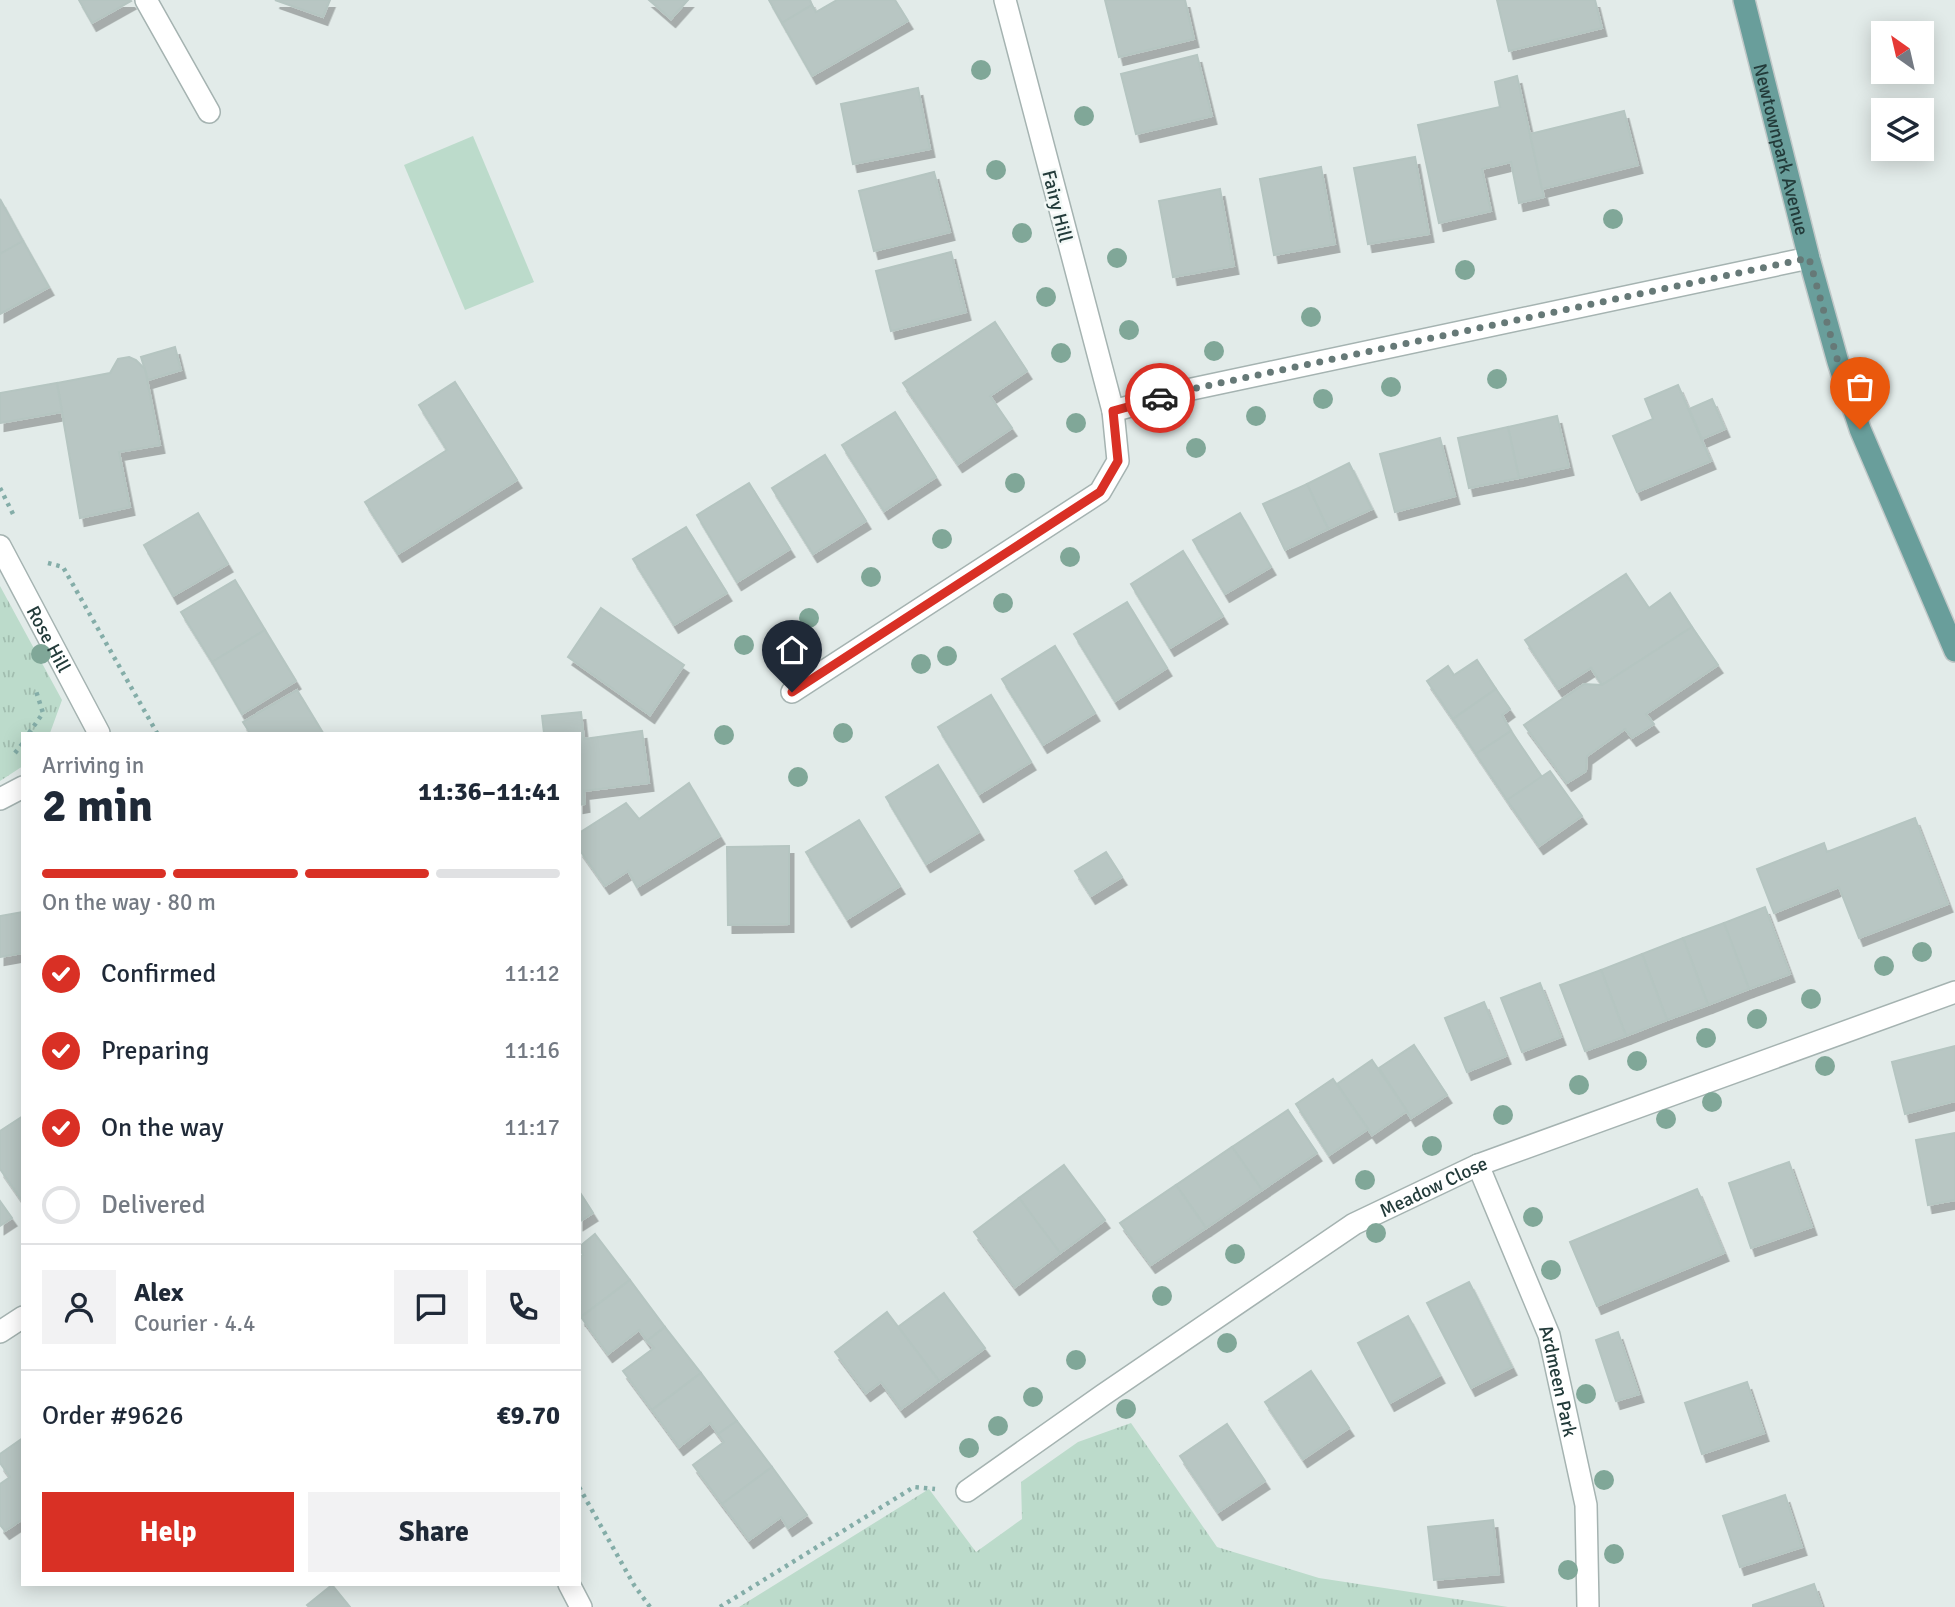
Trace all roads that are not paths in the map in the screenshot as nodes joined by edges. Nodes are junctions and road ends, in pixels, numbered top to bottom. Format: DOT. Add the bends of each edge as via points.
graph roads {
  1 [pos="146,0"];
  2 [pos="1005,0"];
  3 [pos="1744,0"];
  4 [pos="209,112"];
  5 [pos="1809,258"];
  6 [pos="1113,411"];
  7 [pos="0,546"];
  8 [pos="1954,647"];
  9 [pos="792,692"];
  10 [pos="98,732"];
  11 [pos="21,788"];
  12 [pos="0,799"];
  13 [pos="1955,992"];
  14 [pos="1478,1165"];
  15 [pos="21,1318"];
  16 [pos="0,1332"];
  17 [pos="967,1491"];
  18 [pos="570,1586"];
  19 [pos="581,1607"];
  20 [pos="1588,1607"];
  1 -- 4 [label="street"];
  2 -- 6 [label="street, Fairy Hill"];
  3 -- 5 [label="main road, Newtownpark Avenue"];
  5 -- 6 [label="street" via="1206,386"];
  5 -- 8 [label="main road, Newtownpark Avenue" via="1860,429"];
  6 -- 9 [label="street, Fairy Hill" via="1118,461 1100,492"];
  7 -- 10 [label="street, Rose Hill"];
  11 -- 12 [label="street"];
  13 -- 14 [label="street, Meadow Close"];
  14 -- 17 [label="street, Meadow Close" via="1354,1224"];
  14 -- 20 [label="street, Ardmeen Park" via="1549,1335 1586,1505"];
  15 -- 16 [label="street"];
  18 -- 19 [label="street"];
}
